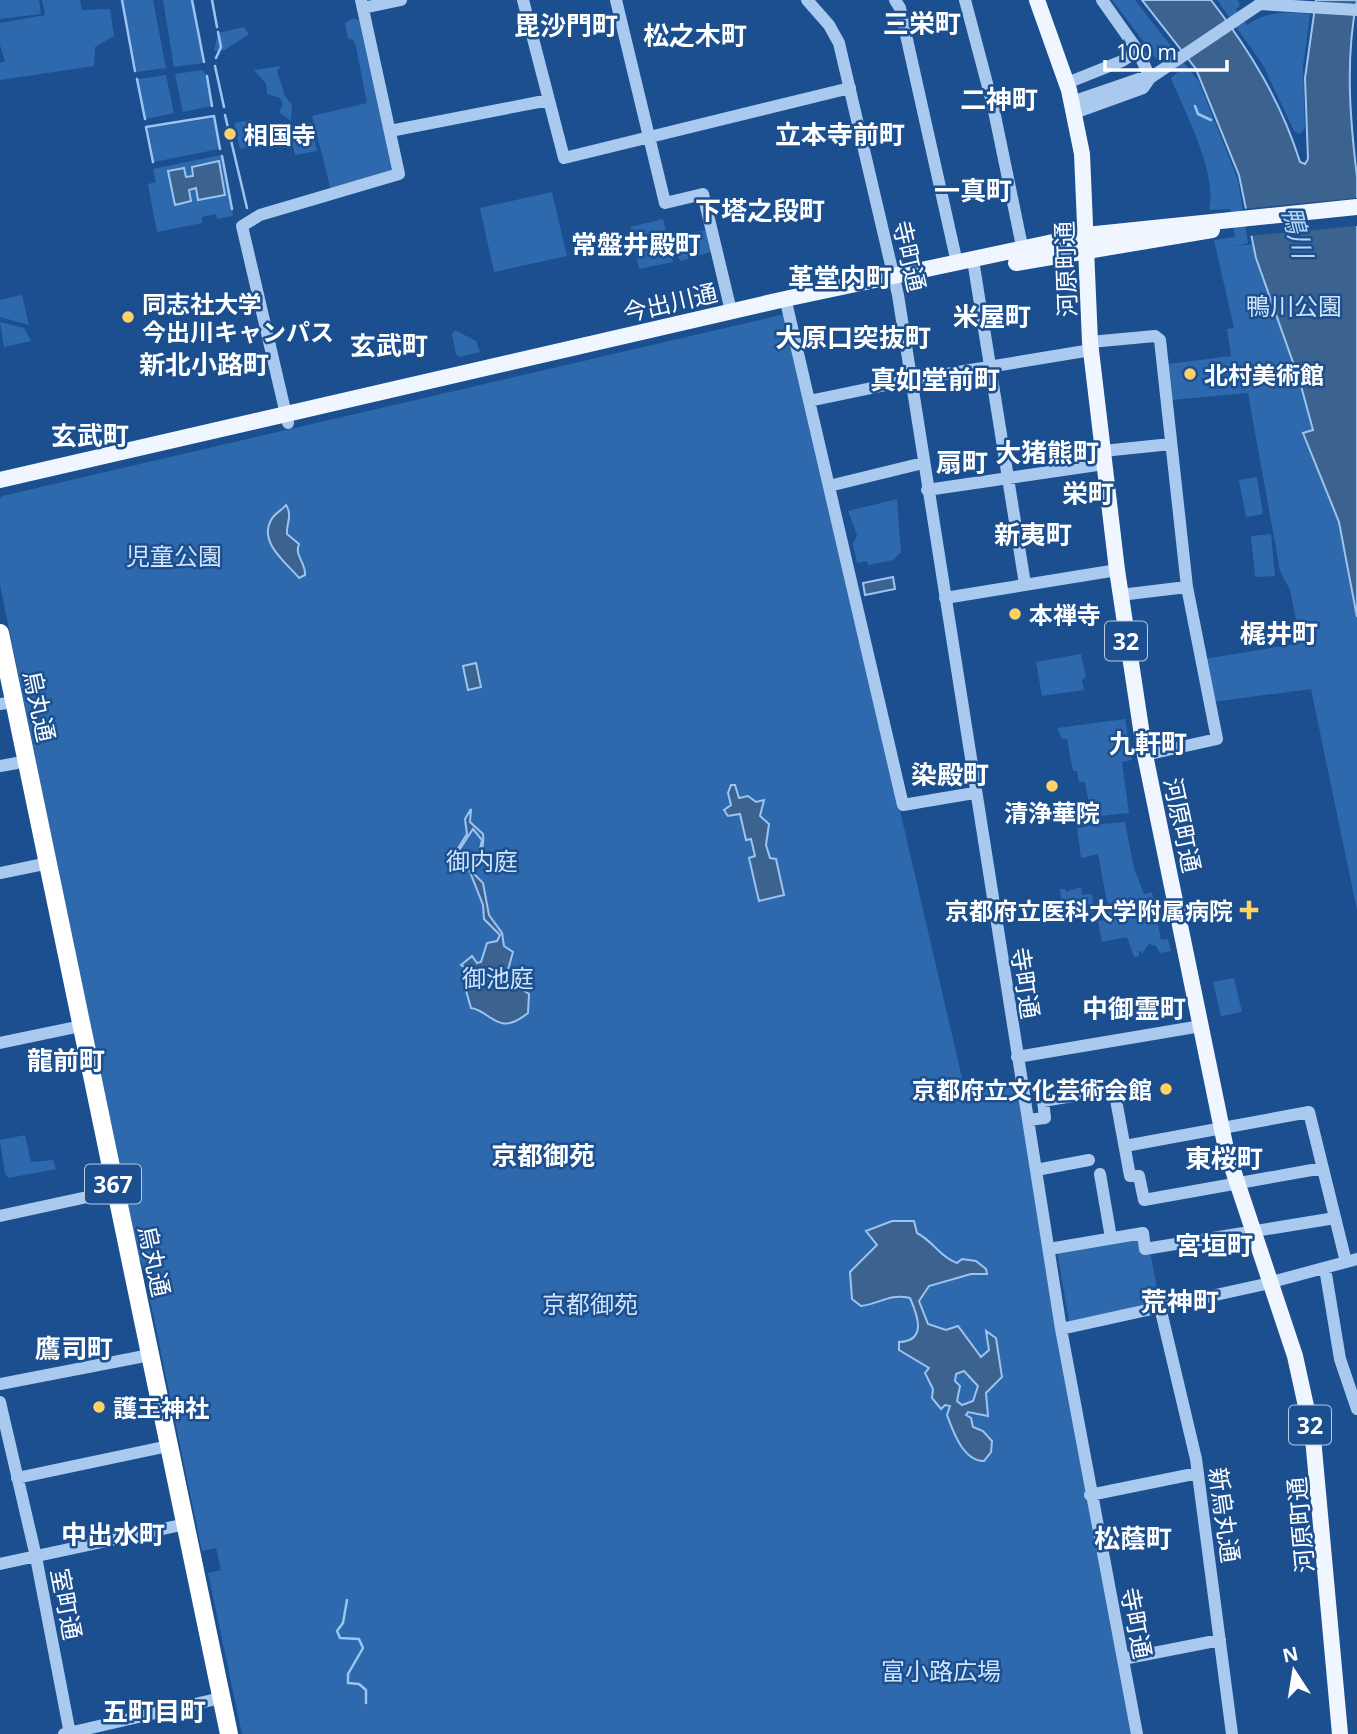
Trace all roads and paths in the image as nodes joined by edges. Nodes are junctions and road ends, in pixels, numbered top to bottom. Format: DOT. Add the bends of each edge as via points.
graph roads {
  1 [pos="401,0"];
  2 [pos="523,0"];
  3 [pos="616,0"];
  4 [pos="807,0"];
  5 [pos="895,0"];
  6 [pos="965,0"];
  7 [pos="1037,0"];
  8 [pos="1102,0"];
  9 [pos="1257,2"];
  10 [pos="1294,3"];
  11 [pos="362,4"];
  12 [pos="1357,10"];
  13 [pos="1138,51"];
  14 [pos="1150,78"];
  15 [pos="1067,83"];
  16 [pos="850,88"];
  17 [pos="549,100"];
  18 [pos="1073,108"];
  19 [pos="390,131"];
  20 [pos="650,138"];
  21 [pos="1357,207"];
  22 [pos="1357,218"];
  23 [pos="1210,226"];
  24 [pos="1087,242"];
  25 [pos="1023,251"];
  26 [pos="968,264"];
  27 [pos="894,280"];
  28 [pos="787,306"];
  29 [pos="731,312"];
  30 [pos="1090,346"];
  31 [pos="990,366"];
  32 [pos="910,380"];
  33 [pos="809,401"];
  34 [pos="287,419"];
  35 [pos="1171,444"];
  36 [pos="1103,458"];
  37 [pos="923,463"];
  38 [pos="1009,478"];
  39 [pos="0,480"];
  40 [pos="829,486"];
  41 [pos="0,487"];
  42 [pos="927,490"];
  43 [pos="1117,570"];
  44 [pos="1026,584"];
  45 [pos="1187,587"];
  46 [pos="1120,595"];
  47 [pos="945,598"];
  48 [pos="0,633"];
  49 [pos="0,680"];
  50 [pos="6,703"];
  51 [pos="1145,755"];
  52 [pos="9,764"];
  53 [pos="974,793"];
  54 [pos="39,865"];
  55 [pos="0,873"];
  56 [pos="1201,1026"];
  57 [pos="76,1027"];
  58 [pos="0,1043"];
  59 [pos="1017,1057"];
  60 [pos="1028,1120"];
  61 [pos="1222,1129"];
  62 [pos="1125,1146"];
  63 [pos="1089,1160"];
  64 [pos="1323,1168"];
  65 [pos="1036,1170"];
  66 [pos="1100,1174"];
  67 [pos="1237,1183"];
  68 [pos="110,1192"];
  69 [pos="0,1216"];
  70 [pos="1335,1217"];
  71 [pos="1255,1230"];
  72 [pos="1111,1238"];
  73 [pos="1049,1249"];
  74 [pos="1351,1260"];
  75 [pos="1325,1268"];
  76 [pos="1273,1282"];
  77 [pos="1160,1307"];
  78 [pos="1061,1329"];
  79 [pos="145,1356"];
  80 [pos="0,1384"];
  81 [pos="0,1402"];
  82 [pos="1357,1409"];
  83 [pos="159,1448"];
  84 [pos="1198,1473"];
  85 [pos="18,1478"];
  86 [pos="1090,1495"];
  87 [pos="181,1525"];
  88 [pos="36,1557"];
  89 [pos="0,1564"];
  90 [pos="1220,1640"];
  91 [pos="1123,1659"];
  92 [pos="216,1699"];
  93 [pos="68,1733"];
  94 [pos="219,1734"];
  95 [pos="229,1734"];
  96 [pos="1138,1734"];
  97 [pos="1232,1734"];
  98 [pos="1340,1734"];
  1 -- 11 [label="street"];
  2 -- 17 [label="street"];
  3 -- 20 [label="street"];
  4 -- 16 [label="street, 寺町通" via="835,34"];
  5 -- 26 [label="street"];
  6 -- 25 [label="street"];
  7 -- 15 [label="main road, 河原町通 / 32"];
  8 -- 13 [label="street"];
  9 -- 10 [label="street"];
  9 -- 14 [label="street" via="1249,13"];
  10 -- 12 [label="street"];
  11 -- 19 [label="street"];
  13 -- 14 [label="street"];
  13 -- 15 [label="street"];
  14 -- 18 [label="street"];
  15 -- 18 [label="main road, 河原町通 / 32"];
  16 -- 20 [label="street"];
  16 -- 27 [label="street, 寺町通"];
  17 -- 19 [label="street"];
  17 -- 20 [label="street" via="564,158"];
  18 -- 24 [label="main road, 河原町通 / 32" via="1082,154"];
  19 -- 34 [label="street" via="399,174 260,215 242,226"];
  20 -- 29 [label="street" via="665,203 703,194"];
  21 -- 23 [label="main road, 今出川通"];
  22 -- 23 [label="main road, 今出川通"];
  23 -- 24 [label="main road, 今出川通"];
  24 -- 25 [label="main road, 今出川通"];
  24 -- 26 [label="main road, 今出川通"];
  24 -- 30 [label="main road, 河原町通 / 32"];
  25 -- 26 [label="main road, 今出川通"];
  26 -- 27 [label="main road, 今出川通"];
  26 -- 31 [label="street"];
  27 -- 28 [label="main road, 今出川通"];
  27 -- 29 [label="main road, 今出川通"];
  27 -- 32 [label="street, 寺町通"];
  28 -- 33 [label="street"];
  28 -- 34 [label="main road, 今出川通"];
  29 -- 34 [label="main road, 今出川通"];
  30 -- 31 [label="street"];
  30 -- 35 [label="street" via="1155,336 1160,340"];
  30 -- 36 [label="main road, 河原町通 / 32"];
  31 -- 32 [label="street"];
  31 -- 38 [label="street"];
  32 -- 33 [label="street"];
  32 -- 37 [label="street, 寺町通"];
  33 -- 40 [label="street"];
  34 -- 39 [label="main road, 今出川通"];
  34 -- 41 [label="main road, 今出川通"];
  35 -- 36 [label="street"];
  35 -- 45 [label="street"];
  36 -- 38 [label="street"];
  36 -- 43 [label="main road, 河原町通 / 32"];
  37 -- 40 [label="street"];
  37 -- 42 [label="street, 寺町通"];
  38 -- 42 [label="street"];
  38 -- 44 [label="street"];
  40 -- 53 [label="street" via="903,805"];
  42 -- 47 [label="street, 寺町通"];
  43 -- 44 [label="street"];
  43 -- 46 [label="main road, 河原町通 / 32"];
  44 -- 47 [label="street"];
  45 -- 46 [label="street"];
  45 -- 51 [label="street" via="1217,738"];
  46 -- 51 [label="main road, 河原町通 / 32"];
  47 -- 53 [label="street, 寺町通"];
  48 -- 50 [label="highway, 烏丸通 / 367"];
  49 -- 50 [label="highway, 烏丸通 / 367"];
  50 -- 52 [label="highway, 烏丸通 / 367"];
  50 -- 57 [label="highway, 烏丸通 / 367"];
  51 -- 56 [label="main road, 河原町通 / 32"];
  52 -- 54 [label="highway, 烏丸通 / 367"];
  53 -- 59 [label="street, 寺町通"];
  54 -- 55 [label="street"];
  54 -- 57 [label="highway, 烏丸通 / 367"];
  56 -- 59 [label="street"];
  56 -- 61 [label="main road, 河原町通 / 32"];
  57 -- 58 [label="street"];
  57 -- 68 [label="highway, 烏丸通 / 367"];
  59 -- 60 [label="street, 寺町通"];
  60 -- 62 [label="street" via="1045,1118 1043,1101 1114,1089"];
  60 -- 65 [label="street, 寺町通"];
  61 -- 62 [label="street"];
  61 -- 64 [label="street" via="1309,1112"];
  61 -- 67 [label="main road, 河原町通 / 32"];
  62 -- 67 [label="street" via="1129,1176 1139,1176 1144,1200"];
  63 -- 65 [label="street"];
  64 -- 67 [label="street"];
  64 -- 70 [label="street"];
  65 -- 73 [label="street, 寺町通"];
  66 -- 72 [label="street"];
  67 -- 71 [label="main road, 河原町通 / 32"];
  68 -- 69 [label="street"];
  68 -- 79 [label="highway, 烏丸通 / 367"];
  70 -- 71 [label="street"];
  70 -- 74 [label="street"];
  71 -- 72 [label="street" via="1145,1249 1143,1233"];
  71 -- 76 [label="main road, 河原町通 / 32"];
  72 -- 73 [label="street"];
  73 -- 78 [label="street, 寺町通"];
  74 -- 75 [label="street"];
  75 -- 76 [label="street"];
  75 -- 82 [label="street" via="1340,1359"];
  76 -- 77 [label="street"];
  76 -- 98 [label="main road, 河原町通 / 32" via="1299,1368 1315,1450"];
  77 -- 78 [label="street"];
  77 -- 84 [label="street, 新烏丸通"];
  78 -- 86 [label="street, 寺町通"];
  79 -- 80 [label="street"];
  79 -- 83 [label="highway, 烏丸通 / 367"];
  79 -- 87 [label="highway, 烏丸通 / 367"];
  81 -- 85 [label="street, 室町通"];
  83 -- 85 [label="street"];
  83 -- 87 [label="highway, 烏丸通 / 367"];
  84 -- 86 [label="street"];
  84 -- 90 [label="street, 新烏丸通"];
  85 -- 88 [label="street, 室町通"];
  86 -- 91 [label="street, 寺町通"];
  87 -- 88 [label="street"];
  87 -- 92 [label="highway, 烏丸通 / 367"];
  88 -- 89 [label="street"];
  88 -- 93 [label="street, 室町通"];
  90 -- 91 [label="street"];
  90 -- 97 [label="street, 新烏丸通"];
  91 -- 96 [label="street, 寺町通"];
  92 -- 93 [label="street"];
  92 -- 94 [label="highway, 烏丸通 / 367"];
  92 -- 95 [label="highway, 烏丸通 / 367"];
}
